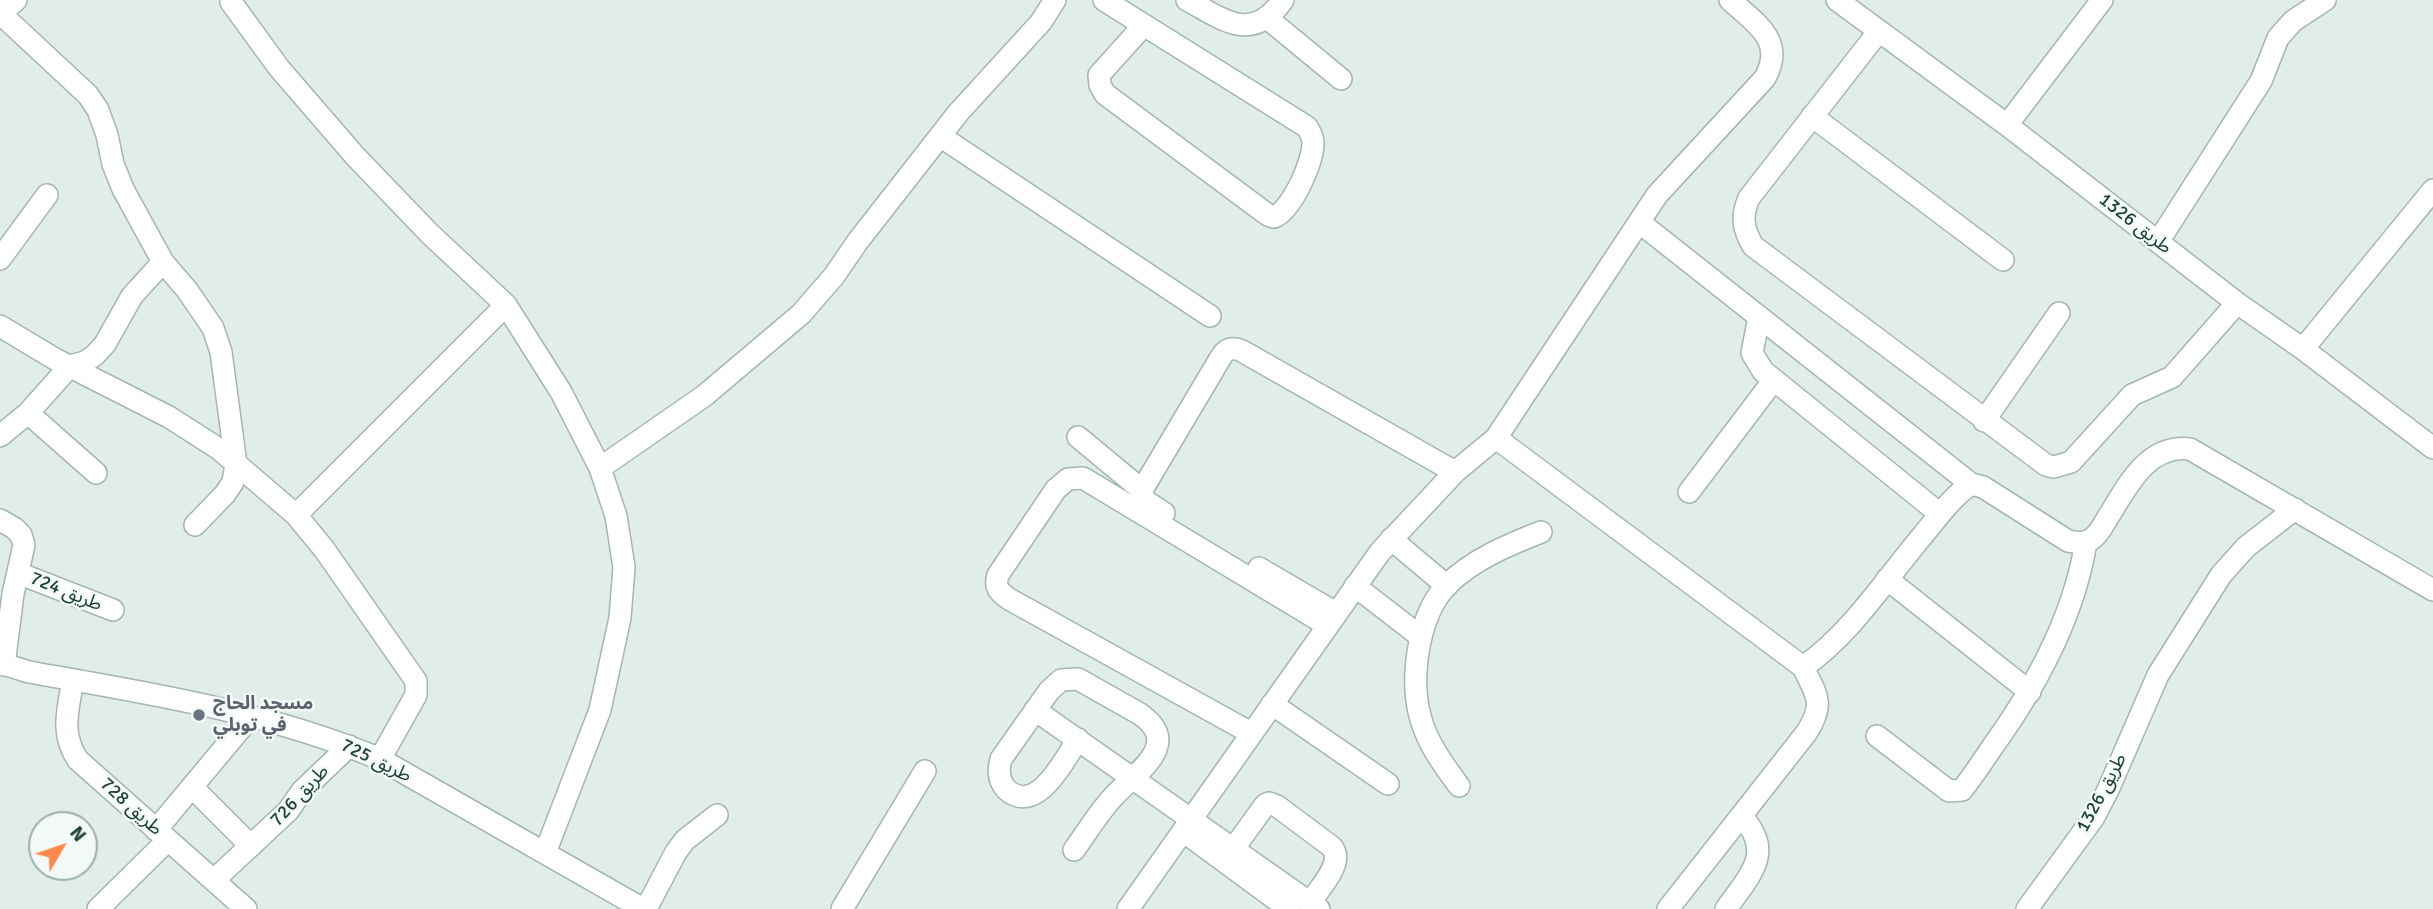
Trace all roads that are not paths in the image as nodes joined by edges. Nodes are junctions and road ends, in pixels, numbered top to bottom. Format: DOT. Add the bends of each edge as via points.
graph roads {
  1 [pos="16,0"];
  2 [pos="1055,0"];
  3 [pos="1104,0"];
  4 [pos="1187,0"];
  5 [pos="1283,0"];
  6 [pos="1730,0"];
  7 [pos="1837,0"];
  8 [pos="2325,0"];
  9 [pos="231,1"];
  10 [pos="2091,4"];
  11 [pos="0,14"];
  12 [pos="1267,18"];
  13 [pos="1144,25"];
  14 [pos="1879,31"];
  15 [pos="1341,79"];
  16 [pos="1812,116"];
  17 [pos="2007,125"];
  18 [pos="940,136"];
  19 [pos="2433,190"];
  20 [pos="47,195"];
  21 [pos="1639,222"];
  22 [pos="2158,242"];
  23 [pos="0,259"];
  24 [pos="2003,260"];
  25 [pos="163,262"];
  26 [pos="2237,303"];
  27 [pos="506,304"];
  28 [pos="2059,313"];
  29 [pos="1210,316"];
  30 [pos="1759,317"];
  31 [pos="0,326"];
  32 [pos="2303,349"];
  33 [pos="70,366"];
  34 [pos="1773,381"];
  35 [pos="28,412"];
  36 [pos="1984,421"];
  37 [pos="0,436"];
  38 [pos="1078,437"];
  39 [pos="1496,438"];
  40 [pos="2433,448"];
  41 [pos="236,464"];
  42 [pos="600,468"];
  43 [pos="1455,472"];
  44 [pos="96,473"];
  45 [pos="1971,484"];
  46 [pos="1142,489"];
  47 [pos="1689,492"];
  48 [pos="2295,509"];
  49 [pos="1940,514"];
  50 [pos="296,515"];
  51 [pos="0,520"];
  52 [pos="195,525"];
  53 [pos="1541,532"];
  54 [pos="1391,538"];
  55 [pos="2086,542"];
  56 [pos="1887,579"];
  57 [pos="10,584"];
  58 [pos="1355,586"];
  59 [pos="1447,586"];
  60 [pos="2433,590"];
  61 [pos="113,610"];
  62 [pos="1331,619"];
  63 [pos="1421,637"];
  64 [pos="2,664"];
  65 [pos="1803,667"];
  66 [pos="73,680"];
  67 [pos="2030,692"];
  68 [pos="1272,704"];
  69 [pos="1035,710"];
  70 [pos="251,716"];
  71 [pos="1251,733"];
  72 [pos="1877,736"];
  73 [pos="1078,739"];
  74 [pos="349,746"];
  75 [pos="380,759"];
  76 [pos="925,771"];
  77 [pos="1135,778"];
  78 [pos="1388,784"];
  79 [pos="1459,786"];
  80 [pos="193,788"];
  81 [pos="717,815"];
  82 [pos="1741,816"];
  83 [pos="1187,825"];
  84 [pos="162,835"];
  85 [pos="251,846"];
  86 [pos="1234,848"];
  87 [pos="1074,850"];
  88 [pos="545,853"];
  89 [pos="214,880"];
  90 [pos="638,907"];
  91 [pos="1306,907"];
  92 [pos="98,909"];
  93 [pos="246,909"];
  94 [pos="842,909"];
  95 [pos="1128,909"];
  96 [pos="1668,909"];
  97 [pos="1726,909"];
  98 [pos="2027,909"];
  1 -- 11 [label="street"];
  2 -- 18 [label="street" via="1041,22"];
  3 -- 13 [label="street"];
  4 -- 12 [label="street" via="1232,24 1246,26"];
  5 -- 12 [label="street"];
  6 -- 21 [label="street" via="1764,31 1773,52 1772,65 1657,195"];
  7 -- 14 [label="street, طريق 1326"];
  8 -- 22 [label="street" via="2277,38 2262,81"];
  9 -- 27 [label="street" via="279,68 355,156"];
  10 -- 17 [label="street"];
  11 -- 25 [label="street" via="93,102 123,189"];
  12 -- 15 [label="street"];
  13 -- 13 [label="street" via="1307,127 1312,134 1311,152 1291,203 1280,214 1268,215 1105,94 1100,75"];
  14 -- 16 [label="street"];
  14 -- 17 [label="street, طريق 1326"];
  16 -- 24 [label="street"];
  16 -- 36 [label="street" via="1749,198 1744,210 1746,235 1753,246"];
  17 -- 22 [label="street, طريق 1326"];
  18 -- 29 [label="street"];
  18 -- 42 [label="street" via="801,314 704,397"];
  19 -- 32 [label="street"];
  20 -- 23 [label="street"];
  21 -- 30 [label="street"];
  21 -- 39 [label="street"];
  22 -- 26 [label="street, طريق 1326"];
  25 -- 33 [label="street" via="131,296 105,344 85,362"];
  25 -- 41 [label="street" via="213,328 226,377"];
  26 -- 32 [label="street, طريق 1326"];
  26 -- 36 [label="street" via="2172,377 2132,395 2078,456 2063,466 2046,465"];
  27 -- 42 [label="street" via="561,392"];
  27 -- 50 [label="street"];
  28 -- 36 [label="street"];
  30 -- 34 [label="street" via="1752,353"];
  30 -- 45 [label="street"];
  31 -- 33 [label="street"];
  32 -- 40 [label="street, طريق 1326"];
  33 -- 35 [label="street"];
  33 -- 41 [label="street" via="185,426"];
  34 -- 47 [label="street"];
  34 -- 49 [label="street"];
  35 -- 37 [label="street"];
  35 -- 44 [label="street"];
  38 -- 46 [label="street"];
  39 -- 43 [label="street"];
  39 -- 65 [label="street"];
  41 -- 50 [label="street"];
  41 -- 52 [label="street" via="225,494"];
  42 -- 88 [label="street" via="616,516 624,567 620,618 600,710"];
  43 -- 46 [label="street" via="1233,349 1224,352"];
  43 -- 54 [label="street"];
  45 -- 49 [label="street"];
  45 -- 55 [label="street" via="2068,541"];
  46 -- 62 [label="street" via="1142,497 1150,505"];
  48 -- 55 [label="street" via="2190,449 2169,449 2150,459 2099,531"];
  48 -- 60 [label="street"];
  48 -- 98 [label="street, طريق 1326" via="2246,547 2221,575 2158,676 2094,817"];
  49 -- 56 [label="street"];
  50 -- 75 [label="street" via="416,681 416,695"];
  51 -- 57 [label="street" via="14,528 24,545"];
  53 -- 59 [label="street" via="1476,562"];
  54 -- 58 [label="street"];
  54 -- 59 [label="street"];
  55 -- 67 [label="street" via="2071,604"];
  56 -- 65 [label="street" via="1828,649"];
  56 -- 67 [label="street"];
  57 -- 61 [label="street, طريق 724"];
  57 -- 64 [label="street"];
  58 -- 62 [label="street"];
  58 -- 63 [label="street"];
  59 -- 63 [label="street"];
  62 -- 68 [label="street"];
  62 -- 71 [label="street" via="1083,478 1068,479 1056,489 998,575 997,589"];
  63 -- 79 [label="street" via="1415,676 1420,716 1435,754"];
  64 -- 66 [label="street, طريق 725"];
  65 -- 82 [label="street" via="1817,695 1817,715"];
  66 -- 70 [label="street, طريق 725"];
  66 -- 84 [label="street, طريق 728" via="65,722 72,751"];
  67 -- 72 [label="street" via="1962,790 1943,788"];
  68 -- 71 [label="street"];
  68 -- 78 [label="street"];
  69 -- 73 [label="street"];
  69 -- 73 [label="street" via="999,769 1000,780 1014,794 1024,797 1043,788"];
  69 -- 77 [label="street" via="1054,684 1070,678 1087,682 1140,714 1154,728 1156,748"];
  70 -- 74 [label="street, طريق 725"];
  70 -- 80 [label="street"];
  71 -- 83 [label="street"];
  73 -- 77 [label="street"];
  74 -- 75 [label="street, طريق 725"];
  74 -- 85 [label="street, طريق 726"];
  75 -- 88 [label="street, طريق 725"];
  76 -- 94 [label="street"];
  77 -- 83 [label="street"];
  77 -- 87 [label="street" via="1111,799"];
  80 -- 84 [label="street"];
  80 -- 85 [label="street"];
  81 -- 90 [label="street" via="685,840"];
  82 -- 96 [label="street"];
  82 -- 97 [label="street" via="1755,834 1758,857"];
  83 -- 86 [label="street"];
  83 -- 91 [label="street"];
  83 -- 95 [label="street"];
  84 -- 89 [label="street, طريق 728"];
  84 -- 92 [label="street"];
  85 -- 89 [label="street, طريق 726"];
  86 -- 91 [label="street"];
  86 -- 91 [label="street" via="1269,803 1332,847 1336,863"];
  88 -- 90 [label="street, طريق 725"];
  89 -- 93 [label="street, طريق 728"];
}
